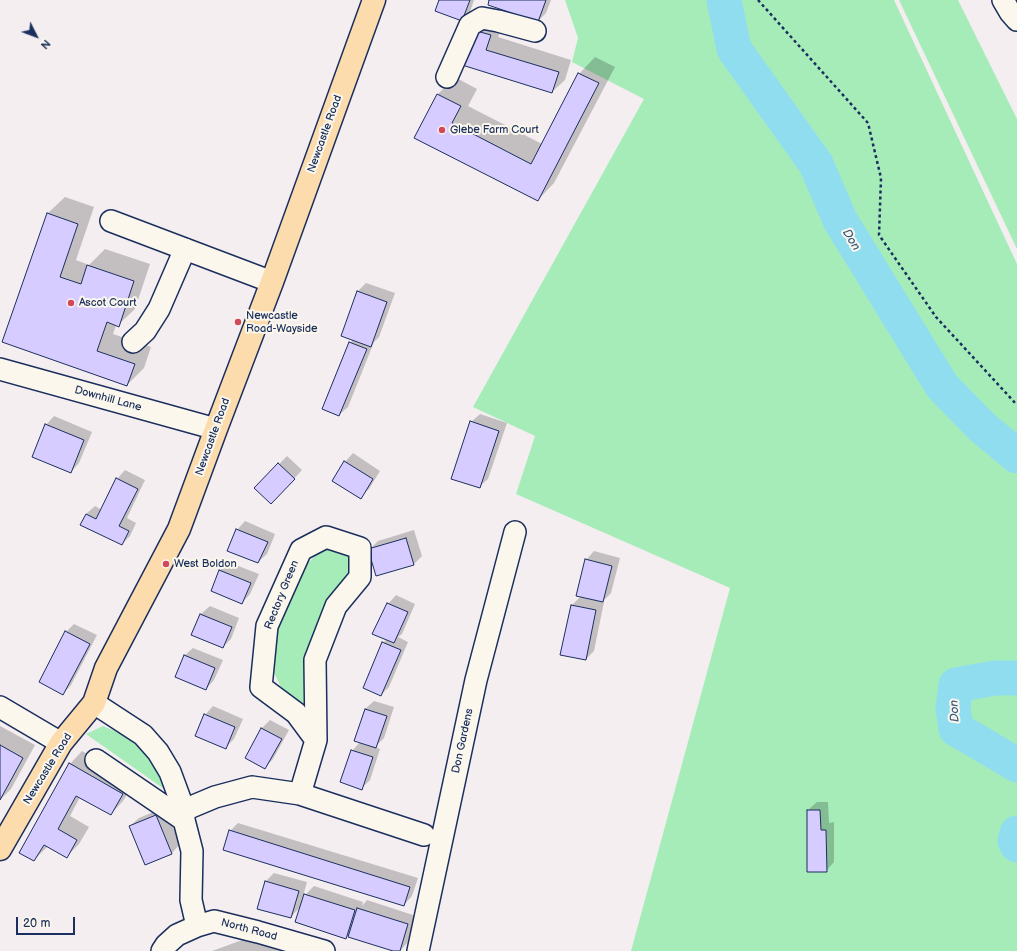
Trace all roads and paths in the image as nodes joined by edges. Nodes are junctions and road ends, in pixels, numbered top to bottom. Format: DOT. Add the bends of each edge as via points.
graph roads {
  1 [pos="374,0"];
  2 [pos="758,0"];
  3 [pos="1003,0"];
  4 [pos="1017,20"];
  5 [pos="534,31"];
  6 [pos="447,77"];
  7 [pos="111,221"];
  8 [pos="185,249"];
  9 [pos="272,282"];
  10 [pos="133,342"];
  11 [pos="0,369"];
  12 [pos="1017,405"];
  13 [pos="216,429"];
  14 [pos="515,532"];
  15 [pos="94,704"];
  16 [pos="0,708"];
  17 [pos="316,740"];
  18 [pos="61,743"];
  19 [pos="96,760"];
  20 [pos="300,794"];
  21 [pos="184,815"];
  22 [pos="424,835"];
  23 [pos="0,850"];
  24 [pos="197,926"];
  25 [pos="162,951"];
  26 [pos="324,951"];
  27 [pos="418,951"];
  1 -- 9 [label="main road, Newcastle Road"];
  2 -- 12 [label="path" via="868,123 880,178 879,235 936,317"];
  3 -- 4 [label="street"];
  5 -- 6 [label="street" via="482,18 470,25"];
  7 -- 8 [label="street"];
  8 -- 9 [label="street"];
  8 -- 10 [label="street" via="159,310 145,331"];
  9 -- 13 [label="main road, Newcastle Road"];
  11 -- 13 [label="street, Downhill Lane"];
  13 -- 15 [label="main road, Newcastle Road" via="179,528 106,668"];
  14 -- 27 [label="street, Don Gardens" via="476,680"];
  15 -- 18 [label="main road, Newcastle Road"];
  15 -- 21 [label="street" via="143,735 158,752 170,772"];
  16 -- 18 [label="street"];
  17 -- 17 [label="street, Rectory Green" via="296,713 260,687 267,626 301,550 326,537 360,548 360,577 336,606 315,660"];
  17 -- 20 [label="street, Rectory Green"];
  18 -- 23 [label="main road, Newcastle Road"];
  19 -- 21 [label="street"];
  20 -- 21 [label="street" via="252,787 215,797"];
  20 -- 22 [label="street"];
  21 -- 24 [label="street" via="192,851 191,900"];
  24 -- 25 [label="street, North Road" via="177,935"];
  24 -- 26 [label="street, North Road" via="214,921"];
}
